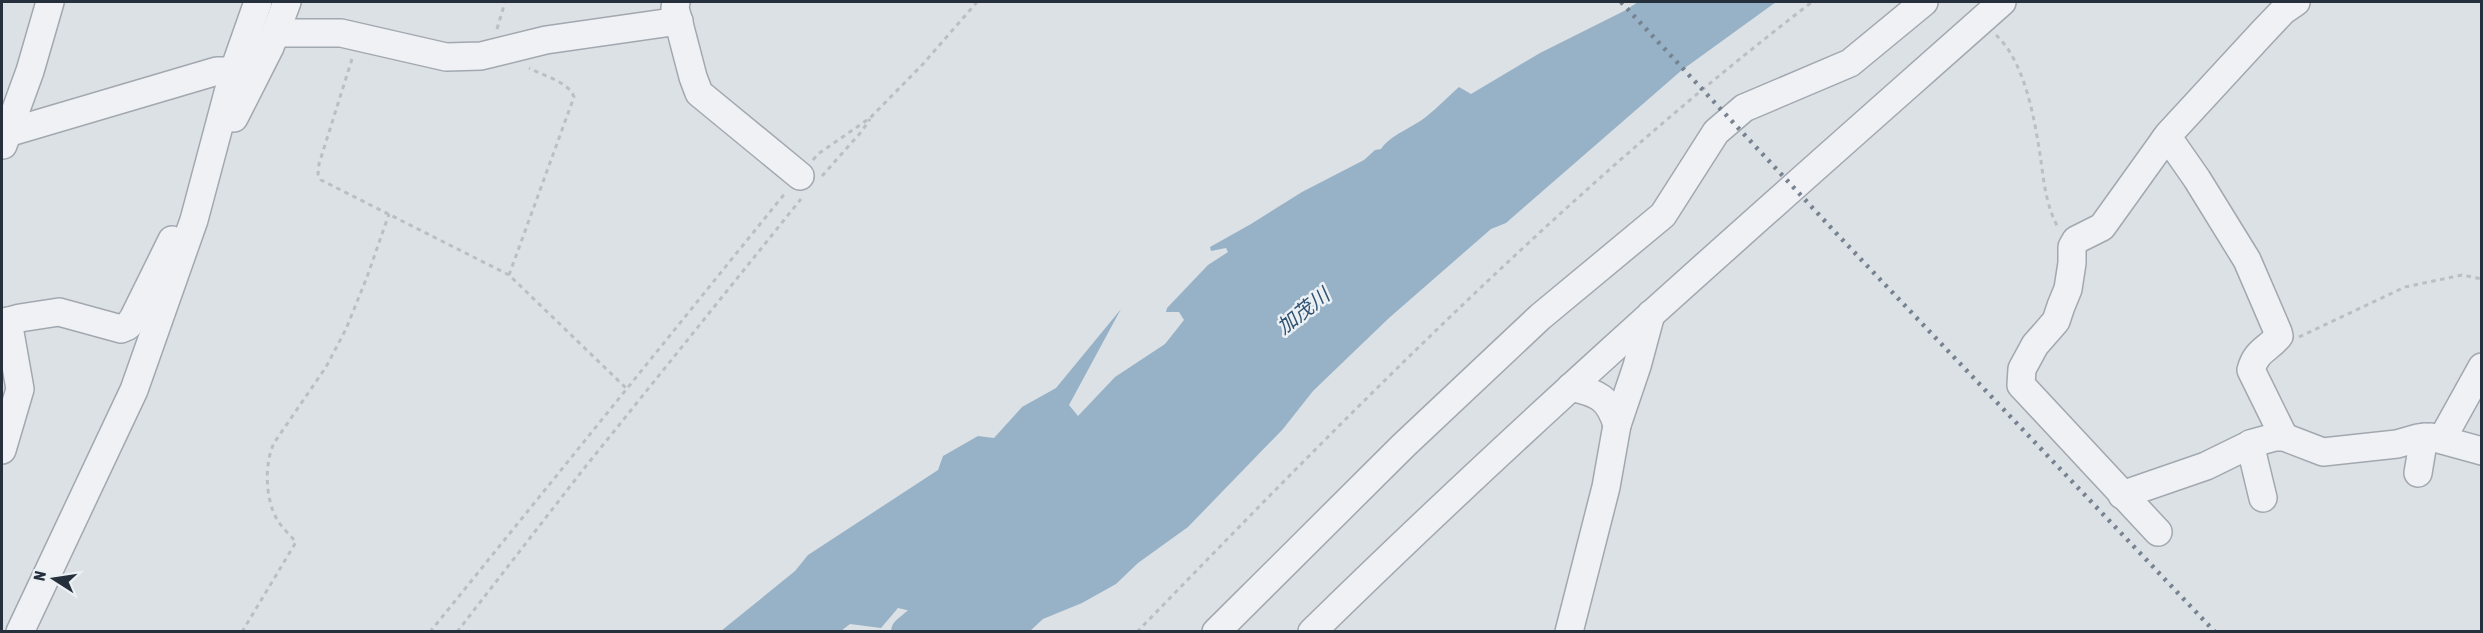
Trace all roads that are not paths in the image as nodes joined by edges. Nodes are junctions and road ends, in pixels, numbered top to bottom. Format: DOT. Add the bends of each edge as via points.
graph roads {
  1 [pos="50,2"];
  2 [pos="258,2"];
  3 [pos="281,2"];
  4 [pos="287,2"];
  5 [pos="1924,2"];
  6 [pos="2002,2"];
  7 [pos="2296,2"];
  8 [pos="677,11"];
  9 [pos="277,30"];
  10 [pos="234,70"];
  11 [pos="2165,139"];
  12 [pos="4,141"];
  13 [pos="206,176"];
  14 [pos="807,184"];
  15 [pos="1651,314"];
  16 [pos="5,322"];
  17 [pos="121,329"];
  18 [pos="2481,367"];
  19 [pos="1571,387"];
  20 [pos="120,422"];
  21 [pos="1617,425"];
  22 [pos="2284,437"];
  23 [pos="2433,438"];
  24 [pos="2250,444"];
  25 [pos="2,450"];
  26 [pos="2481,451"];
  27 [pos="2418,473"];
  28 [pos="2122,495"];
  29 [pos="2263,498"];
  30 [pos="2158,532"];
  31 [pos="20,632"];
  32 [pos="1216,632"];
  33 [pos="1312,632"];
  34 [pos="1569,632"];
  1 -- 12 [label="street"];
  2 -- 10 [label="street"];
  3 -- 9 [label="street"];
  4 -- 9 [label="street"];
  5 -- 32 [label="street" via="1850,63 1744,108 1716,132 1663,215 1523,333"];
  6 -- 15 [label="street"];
  7 -- 11 [label="street" via="2283,11"];
  8 -- 9 [label="street" via="463,58 359,37"];
  8 -- 14 [label="street" via="699,93"];
  9 -- 10 [label="street" via="244,68"];
  9 -- 13 [label="street"];
  10 -- 12 [label="street" via="217,71"];
  10 -- 13 [label="street"];
  11 -- 22 [label="street" via="2198,178 2247,260 2279,336 2254,357 2251,370"];
  11 -- 28 [label="street" via="2102,227 2074,243 2068,289 2056,321 2034,345 2022,369 2021,385"];
  13 -- 17 [label="street" via="134,317"];
  13 -- 20 [label="street" via="162,314"];
  15 -- 19 [label="street"];
  15 -- 21 [label="street"];
  16 -- 17 [label="street" via="59,312"];
  16 -- 25 [label="street" via="20,389"];
  17 -- 20 [label="street" via="128,336 130,349"];
  18 -- 23 [label="street"];
  19 -- 21 [label="street" via="1607,401"];
  19 -- 33 [label="street"];
  20 -- 31 [label="street"];
  21 -- 34 [label="street"];
  22 -- 23 [label="street" via="2323,452"];
  22 -- 24 [label="street"];
  23 -- 26 [label="street"];
  23 -- 27 [label="street"];
  24 -- 28 [label="street" via="2206,466"];
  24 -- 29 [label="street"];
  28 -- 30 [label="street"];
}
